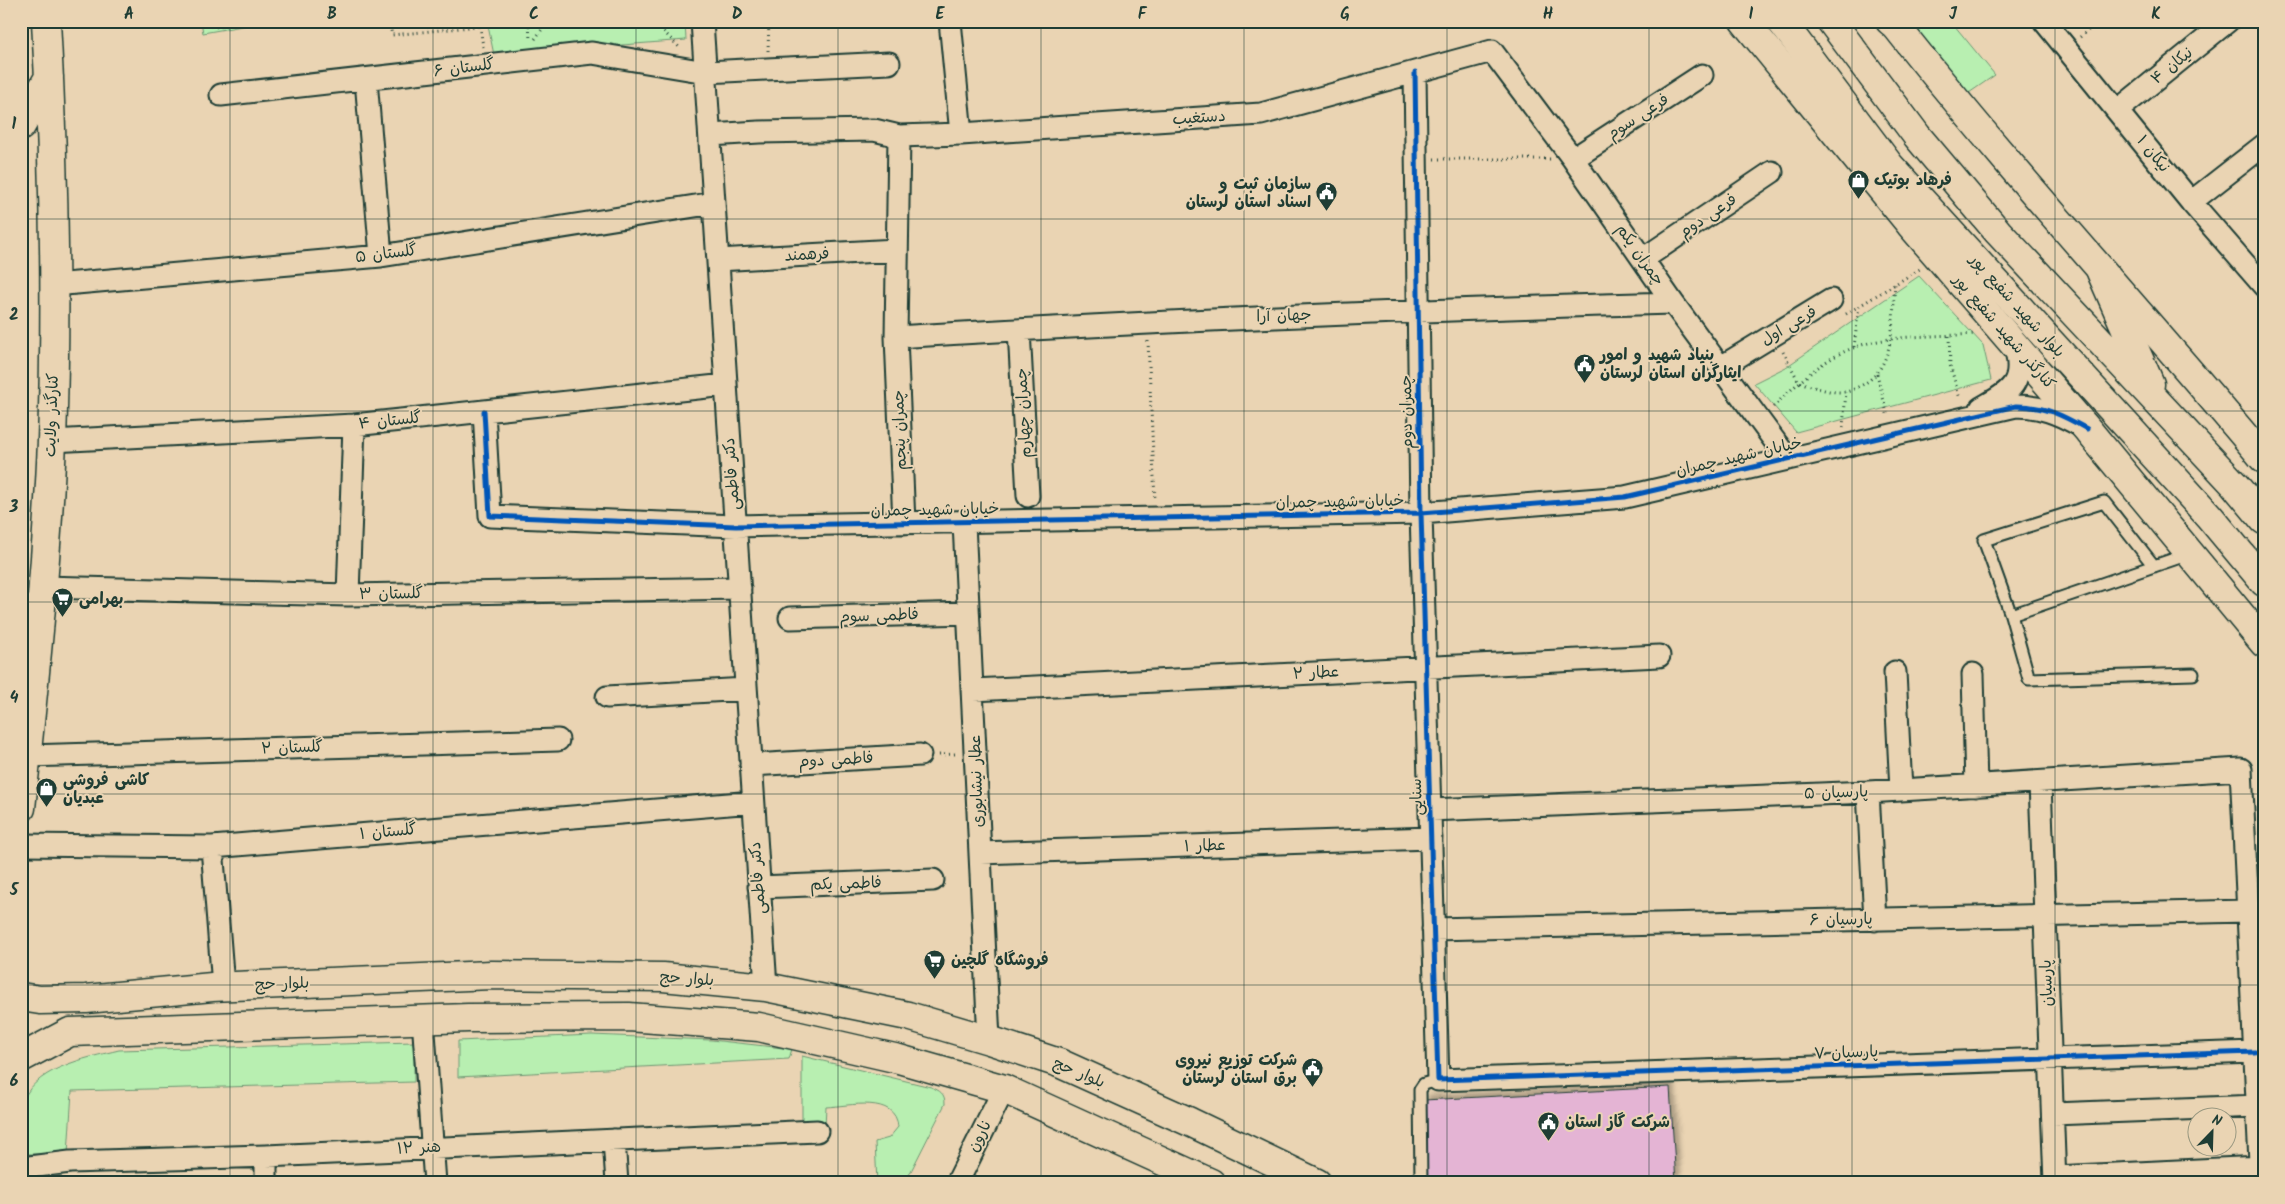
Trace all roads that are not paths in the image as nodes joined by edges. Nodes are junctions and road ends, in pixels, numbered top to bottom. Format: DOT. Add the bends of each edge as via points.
graph roads {
  1 [pos="46,21"];
  2 [pos="702,21"];
  3 [pos="950,21"];
  4 [pos="1744,21"];
  5 [pos="1781,21"];
  6 [pos="1831,21"];
  7 [pos="2044,21"];
  8 [pos="2228,21"];
  9 [pos="1892,23"];
  10 [pos="1492,51"];
  11 [pos="889,63"];
  12 [pos="706,72"];
  13 [pos="1415,72"];
  14 [pos="1702,75"];
  15 [pos="49,77"];
  16 [pos="366,80"];
  17 [pos="221,94"];
  18 [pos="2117,110"];
  19 [pos="21,126"];
  20 [pos="961,134"];
  21 [pos="710,135"];
  22 [pos="899,136"];
  23 [pos="2264,145"];
  24 [pos="1573,159"];
  25 [pos="1772,172"];
  26 [pos="2191,202"];
  27 [pos="714,203"];
  28 [pos="896,250"];
  29 [pos="381,256"];
  30 [pos="1643,259"];
  31 [pos="718,260"];
  32 [pos="2101,272"];
  33 [pos="54,285"];
  34 [pos="2264,286"];
  35 [pos="1831,300"];
  36 [pos="1674,303"];
  37 [pos="1419,310"];
  38 [pos="1019,330"];
  39 [pos="896,337"];
  40 [pos="2009,338"];
  41 [pos="1721,367"];
  42 [pos="726,385"];
  43 [pos="2159,404"];
  44 [pos="484,411"];
  45 [pos="1965,416"];
  46 [pos="354,425"];
  47 [pos="2087,429"];
  48 [pos="52,441"];
  49 [pos="1788,459"];
  50 [pos="2264,459"];
  51 [pos="1028,496"];
  52 [pos="1421,513"];
  53 [pos="2264,520"];
  54 [pos="904,523"];
  55 [pos="964,523"];
  56 [pos="736,526"];
  57 [pos="2191,553"];
  58 [pos="2154,566"];
  59 [pos="2264,582"];
  60 [pos="43,587"];
  61 [pos="740,588"];
  62 [pos="348,595"];
  63 [pos="968,613"];
  64 [pos="2012,615"];
  65 [pos="790,618"];
  66 [pos="2264,643"];
  67 [pos="1659,656"];
  68 [pos="1425,667"];
  69 [pos="1896,672"];
  70 [pos="1973,674"];
  71 [pos="2193,674"];
  72 [pos="746,689"];
  73 [pos="973,690"];
  74 [pos="607,697"];
  75 [pos="558,740"];
  76 [pos="920,755"];
  77 [pos="27,756"];
  78 [pos="751,765"];
  79 [pos="2040,783"];
  80 [pos="1976,786"];
  81 [pos="1901,790"];
  82 [pos="1868,792"];
  83 [pos="753,802"];
  84 [pos="21,808"];
  85 [pos="1430,810"];
  86 [pos="1431,838"];
  87 [pos="21,845"];
  88 [pos="212,847"];
  89 [pos="980,853"];
  90 [pos="933,880"];
  91 [pos="759,887"];
  92 [pos="2248,911"];
  93 [pos="2045,916"];
  94 [pos="1874,920"];
  95 [pos="1433,929"];
  96 [pos="223,986"];
  97 [pos="766,986"];
  98 [pos="21,997"];
  99 [pos="86,999"];
  100 [pos="423,1020"];
  101 [pos="85,1032"];
  102 [pos="989,1040"];
  103 [pos="2255,1052"];
  104 [pos="21,1058"];
  105 [pos="2050,1058"];
  106 [pos="1438,1080"];
  107 [pos="1004,1089"];
  108 [pos="2258,1106"];
  109 [pos="2053,1114"];
  110 [pos="817,1131"];
  111 [pos="614,1140"];
  112 [pos="432,1147"];
  113 [pos="266,1156"];
  114 [pos="21,1168"];
  115 [pos="1273,1172"];
  116 [pos="2261,1175"];
  117 [pos="2055,1180"];
  118 [pos="266,1183"];
  119 [pos="435,1183"];
  120 [pos="616,1183"];
  121 [pos="957,1183"];
  122 [pos="1212,1183"];
  123 [pos="1317,1183"];
  124 [pos="1421,1183"];
  1 -- 15 [label="main road, کنارگذر ولایت"];
  2 -- 12 [label="street, دکتر فاطمی"];
  3 -- 20 [label="street"];
  4 -- 40 [label="main road, کنارگذر شهید شفیع پور" via="1910,224"];
  5 -- 59 [label="main road, بلوار شهید شفیع پور" via="1890,166 2209,516"];
  6 -- 43 [label="main road" via="1916,136 1998,232"];
  7 -- 18 [label="street, نیکان ۱"];
  8 -- 18 [label="street, نیکان ۴"];
  9 -- 32 [label="main road"];
  10 -- 13 [label="street, دستغیب"];
  10 -- 24 [label="street, چمران یکم"];
  11 -- 12 [label="street, گلستان ۶"];
  12 -- 16 [label="street, گلستان ۶" via="592,53"];
  12 -- 21 [label="street, دکتر فاطمی"];
  13 -- 20 [label="street, دستغیب" via="1262,114"];
  13 -- 37 [label="street, چمران دوم"];
  14 -- 24 [label="street, فرعی سوم"];
  15 -- 19 [label="main road"];
  15 -- 33 [label="main road, کنارگذر ولایت"];
  16 -- 17 [label="street, گلستان ۶"];
  16 -- 29 [label="street"];
  18 -- 26 [label="street, نیکان ۱"];
  20 -- 22 [label="street, دستغیب"];
  21 -- 22 [label="street, دستغیب" via="874,130"];
  21 -- 27 [label="street, دکتر فاطمی"];
  22 -- 28 [label="street, چمران پنجم"];
  23 -- 26 [label="street"];
  24 -- 30 [label="street, چمران یکم"];
  25 -- 30 [label="street, فرعی دوم"];
  26 -- 34 [label="street, نیکان ۱"];
  27 -- 29 [label="street, گلستان ۵"];
  27 -- 31 [label="street, دکتر فاطمی"];
  28 -- 31 [label="street, فرهمند"];
  28 -- 39 [label="street, چمران پنجم"];
  29 -- 33 [label="street, گلستان ۵"];
  30 -- 36 [label="street, چمران یکم"];
  31 -- 42 [label="street, دکتر فاطمی"];
  32 -- 43 [label="main road"];
  32 -- 50 [label="main road" via="2136,307"];
  33 -- 48 [label="main road, کنارگذر ولایت"];
  35 -- 41 [label="street, فرعی اول"];
  36 -- 37 [label="street, جهان آرا"];
  36 -- 41 [label="street, چمران یکم"];
  37 -- 38 [label="street, جهان آرا"];
  37 -- 52 [label="street, چمران دوم"];
  38 -- 39 [label="street, جهان آرا"];
  38 -- 51 [label="street, چمران چهارم"];
  39 -- 54 [label="street, چمران پنجم"];
  40 -- 45 [label="street" via="2019,362 2013,386 2003,396"];
  40 -- 47 [label="main road, کنارگذر شهید شفیع پور"];
  41 -- 49 [label="street, چمران یکم"];
  42 -- 44 [label="street, گلستان ۴"];
  42 -- 56 [label="street, دکتر فاطمی"];
  43 -- 53 [label="main road"];
  44 -- 46 [label="street, گلستان ۴"];
  44 -- 56 [label="street, خیابان شهید چمران" via="490,516"];
  45 -- 47 [label="street" via="2016,406 2036,406 2061,414"];
  45 -- 49 [label="street, خیابان شهید چمران"];
  46 -- 48 [label="street, گلستان ۴"];
  46 -- 62 [label="street"];
  47 -- 57 [label="main road, کنارگذر شهید شفیع پور"];
  48 -- 60 [label="main road, کنارگذر ولایت"];
  49 -- 52 [label="street, خیابان شهید چمران" via="1625,497"];
  52 -- 55 [label="street, خیابان شهید چمران"];
  52 -- 68 [label="street, سنایی"];
  54 -- 55 [label="street, خیابان شهید چمران"];
  54 -- 56 [label="street, خیابان شهید چمران"];
  55 -- 63 [label="street, عطار نیشابوری"];
  56 -- 61 [label="street, دکتر فاطمی"];
  57 -- 58 [label="lane"];
  57 -- 66 [label="main road, کنارگذر شهید شفیع پور"];
  58 -- 64 [label="lane"];
  58 -- 64 [label="lane" via="2104,502 1984,540"];
  60 -- 62 [label="street, گلستان ۳"];
  60 -- 77 [label="main road, کنارگذر ولایت"];
  61 -- 62 [label="street, گلستان ۳"];
  61 -- 72 [label="street, دکتر فاطمی"];
  63 -- 65 [label="street, فاطمی سوم"];
  63 -- 73 [label="street, عطار نیشابوری"];
  64 -- 71 [label="lane" via="2029,679"];
  67 -- 68 [label="street, عطار ۲"];
  68 -- 73 [label="street, عطار ۲"];
  68 -- 85 [label="street, سنایی"];
  69 -- 81 [label="street"];
  70 -- 80 [label="street"];
  72 -- 74 [label="street"];
  72 -- 78 [label="street, دکتر فاطمی"];
  73 -- 89 [label="street, عطار نیشابوری"];
  75 -- 77 [label="street, گلستان ۲"];
  76 -- 78 [label="street, فاطمی دوم"];
  77 -- 84 [label="main road, کنارگذر ولایت"];
  78 -- 83 [label="street, دکتر فاطمی"];
  79 -- 80 [label="street, پارسیان ۵"];
  79 -- 92 [label="street, پارسیان ۵" via="2249,768"];
  79 -- 93 [label="street, پارسیان"];
  80 -- 81 [label="street, پارسیان ۵"];
  81 -- 82 [label="street, پارسیان ۵"];
  82 -- 85 [label="street, پارسیان ۵"];
  82 -- 94 [label="street"];
  83 -- 88 [label="street, گلستان ۱"];
  83 -- 91 [label="street, دکتر فاطمی"];
  85 -- 86 [label="street, سنایی"];
  86 -- 89 [label="street, عطار ۱"];
  86 -- 95 [label="street, سنایی"];
  87 -- 88 [label="street, گلستان ۱"];
  88 -- 96 [label="street"];
  89 -- 102 [label="street, عطار نیشابوری"];
  90 -- 91 [label="street, فاطمی یکم"];
  91 -- 97 [label="street, دکتر فاطمی"];
  92 -- 93 [label="street, پارسیان ۶"];
  92 -- 103 [label="street"];
  93 -- 94 [label="street, پارسیان ۶"];
  93 -- 105 [label="street, پارسیان"];
  94 -- 95 [label="street, پارسیان ۶"];
  95 -- 106 [label="street, سنایی"];
  96 -- 97 [label="main road, بلوار حج" via="491,975 663,977"];
  96 -- 99 [label="main road, بلوار حج"];
  97 -- 102 [label="main road, بلوار حج" via="908,1016"];
  98 -- 99 [label="main road, بلوار حج"];
  99 -- 101 [label="main road" via="79,1002 73,1015 74,1022"];
  100 -- 101 [label="main road"];
  100 -- 107 [label="main road" via="630,1017 759,1027 899,1059"];
  100 -- 112 [label="street"];
  101 -- 104 [label="main road" via="70,1032"];
  102 -- 115 [label="main road, بلوار حج" via="1059,1063"];
  103 -- 105 [label="street, پارسیان ۷"];
  103 -- 108 [label="street"];
  105 -- 106 [label="street, پارسیان ۷"];
  105 -- 109 [label="street, پارسیان"];
  106 -- 124 [label="lane" via="1424,1084 1420,1090"];
  107 -- 121 [label="street, نارون"];
  107 -- 122 [label="main road"];
  108 -- 109 [label="street"];
  108 -- 116 [label="street"];
  109 -- 117 [label="street, پارسیان"];
  110 -- 111 [label="street, هنر ۱۲"];
  111 -- 112 [label="street, هنر ۱۲"];
  111 -- 120 [label="street"];
  112 -- 113 [label="street, هنر ۱۲"];
  112 -- 119 [label="street"];
  113 -- 114 [label="street, هنر ۱۲" via="70,1162"];
  113 -- 118 [label="street"];
  115 -- 123 [label="main road, بلوار حج"];
  116 -- 117 [label="street"];
}
